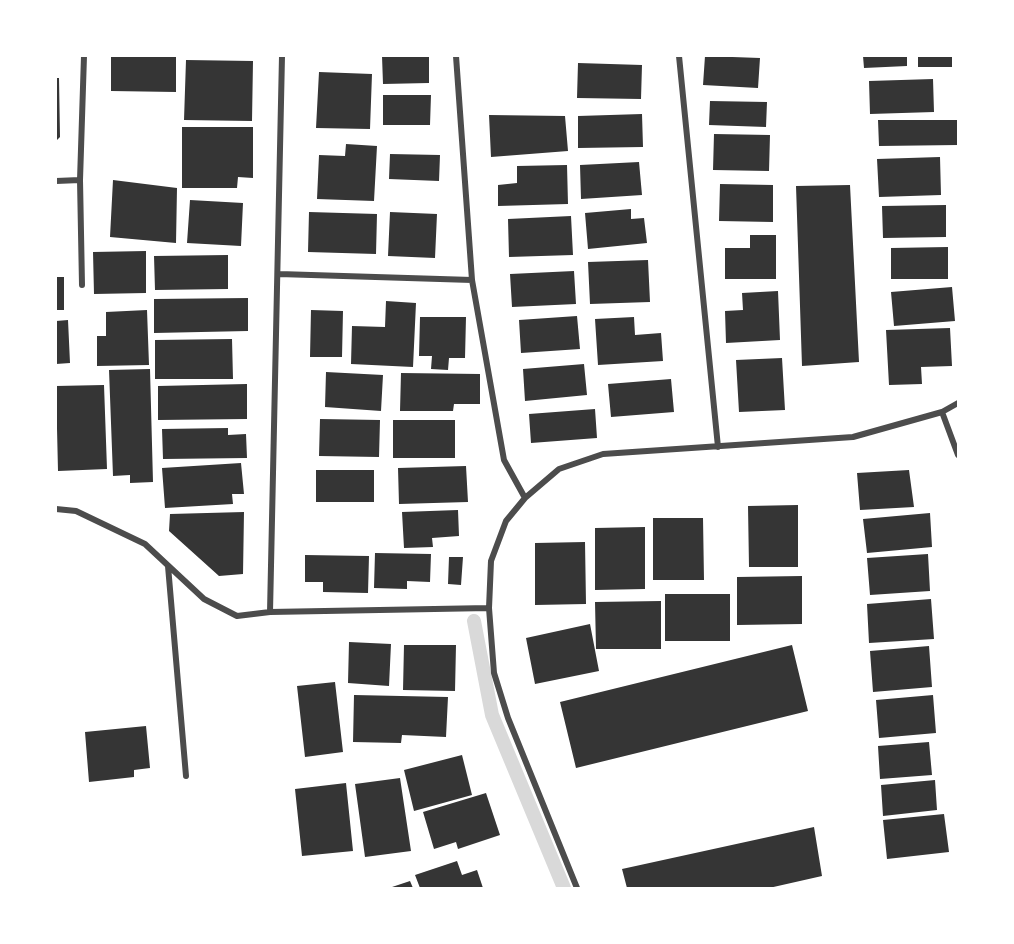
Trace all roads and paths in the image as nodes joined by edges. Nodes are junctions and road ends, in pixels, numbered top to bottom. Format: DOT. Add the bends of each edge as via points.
graph roads {
  1 [pos="84,56"];
  2 [pos="282,56"];
  3 [pos="456,56"];
  4 [pos="679,56"];
  5 [pos="80,180"];
  6 [pos="56,181"];
  7 [pos="279,274"];
  8 [pos="472,280"];
  9 [pos="82,285"];
  10 [pos="958,403"];
  11 [pos="942,412"];
  12 [pos="718,447"];
  13 [pos="958,455"];
  14 [pos="525,498"];
  15 [pos="56,509"];
  16 [pos="168,565"];
  17 [pos="489,608"];
  18 [pos="270,612"];
  19 [pos="186,776"];
  20 [pos="578,888"];
  1 -- 5 [label="street"];
  2 -- 7 [label="street"];
  3 -- 8 [label="street"];
  4 -- 12 [label="street"];
  5 -- 6 [label="street"];
  5 -- 9 [label="street"];
  7 -- 8 [label="street"];
  7 -- 18 [label="street"];
  8 -- 14 [label="street" via="504,460"];
  10 -- 11 [label="street"];
  11 -- 12 [label="street" via="853,436"];
  11 -- 13 [label="street"];
  12 -- 14 [label="street" via="603,454 560,469"];
  14 -- 17 [label="street" via="506,521 491,561"];
  15 -- 16 [label="street" via="76,511 145,544"];
  16 -- 18 [label="street" via="204,599 237,616"];
  16 -- 19 [label="street"];
  17 -- 18 [label="street"];
  17 -- 20 [label="street" via="494,673 508,718"];
}
